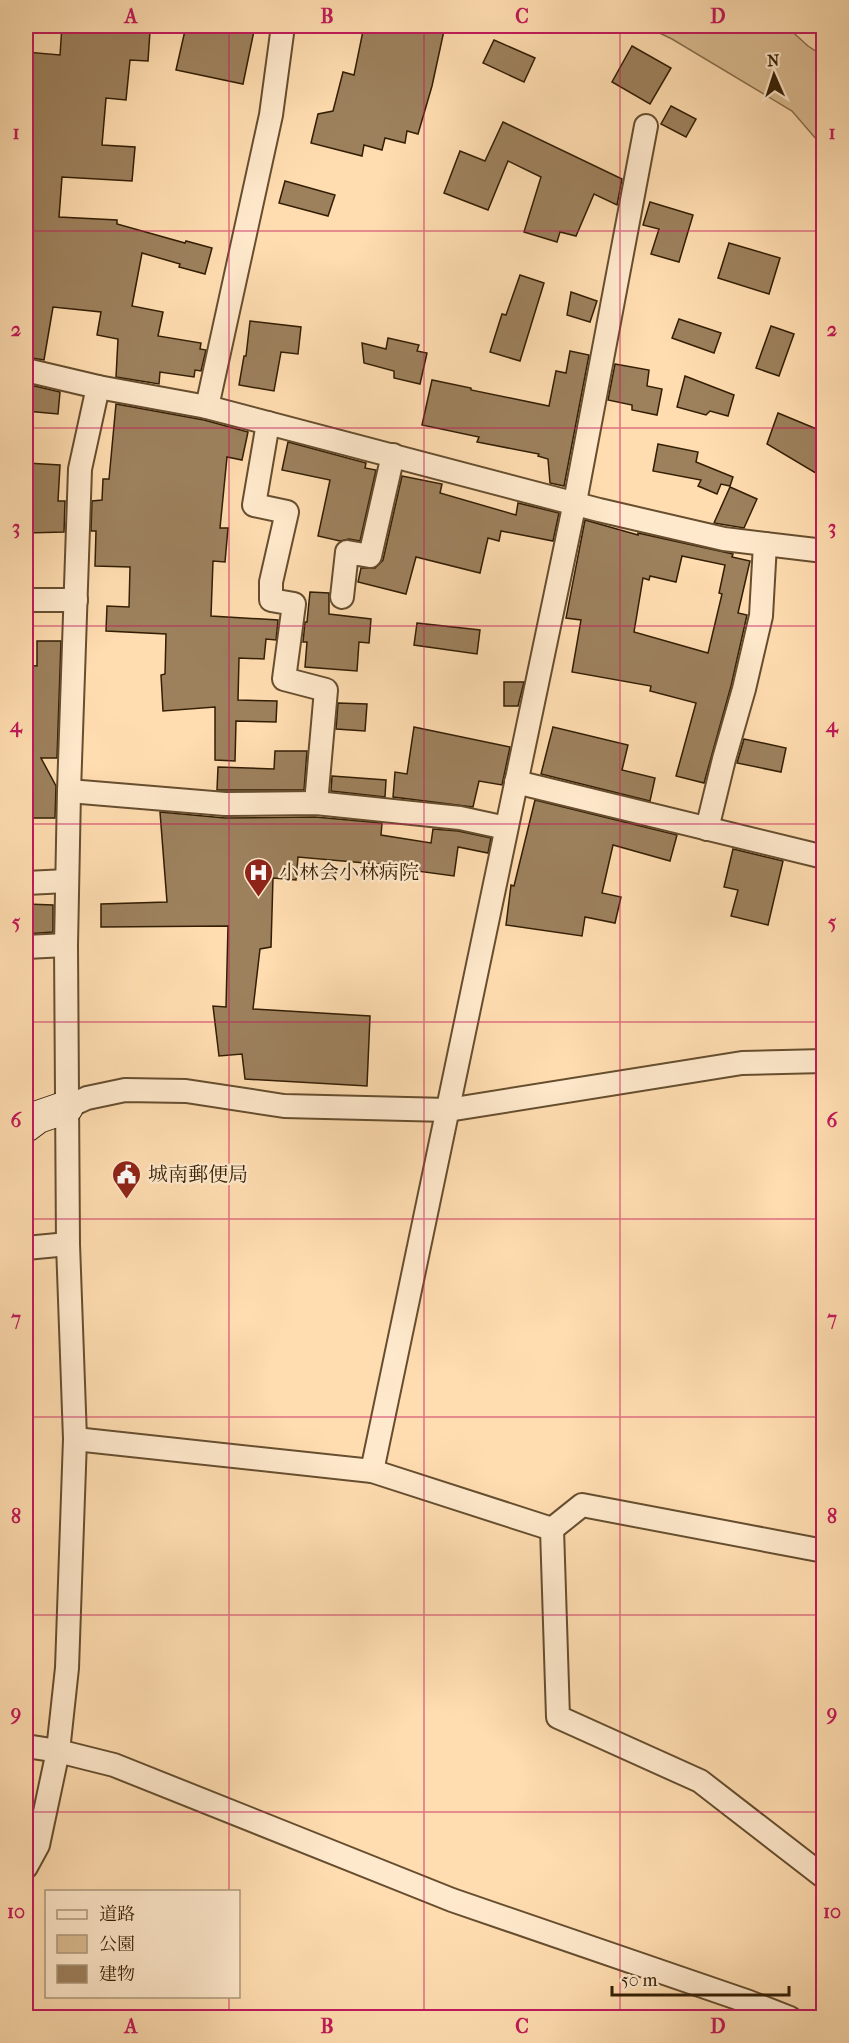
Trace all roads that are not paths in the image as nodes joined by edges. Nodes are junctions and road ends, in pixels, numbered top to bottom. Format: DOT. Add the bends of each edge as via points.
graph roads {
  1 [pos="283,26"];
  2 [pos="646,126"];
  3 [pos="26,370"];
  4 [pos="98,387"];
  5 [pos="207,407"];
  6 [pos="268,423"];
  7 [pos="393,455"];
  8 [pos="575,502"];
  9 [pos="765,544"];
  10 [pos="824,551"];
  11 [pos="342,597"];
  12 [pos="26,600"];
  13 [pos="76,600"];
  14 [pos="516,782"];
  15 [pos="69,791"];
  16 [pos="316,803"];
  17 [pos="506,828"];
  18 [pos="707,829"];
  19 [pos="824,857"];
  20 [pos="67,880"];
  21 [pos="26,883"];
  22 [pos="66,945"];
  23 [pos="26,946"];
  24 [pos="824,1062"];
  25 [pos="67,1107"];
  26 [pos="448,1110"];
  27 [pos="26,1126"];
  28 [pos="68,1244"];
  29 [pos="26,1248"];
  30 [pos="75,1439"];
  31 [pos="372,1471"];
  32 [pos="552,1529"];
  33 [pos="824,1551"];
  34 [pos="26,1746"];
  35 [pos="58,1751"];
  36 [pos="26,1867"];
  37 [pos="824,1877"];
  38 [pos="790,2018"];
  1 -- 5 [label="street" via="271,115"];
  2 -- 8 [label="street"];
  3 -- 4 [label="street"];
  4 -- 5 [label="street"];
  4 -- 13 [label="street" via="80,469"];
  5 -- 6 [label="street"];
  6 -- 7 [label="street"];
  6 -- 16 [label="street" via="254,506 286,512 271,582 271,600 294,604 284,679 326,690"];
  7 -- 8 [label="street"];
  7 -- 11 [label="street" via="370,556 347,552"];
  8 -- 9 [label="street" via="724,539"];
  8 -- 14 [label="street"];
  9 -- 10 [label="street"];
  9 -- 18 [label="street" via="760,616"];
  12 -- 13 [label="street"];
  13 -- 15 [label="street"];
  14 -- 17 [label="street"];
  14 -- 18 [label="street"];
  15 -- 16 [label="street" via="225,804"];
  15 -- 20 [label="street"];
  16 -- 17 [label="street" via="460,818"];
  17 -- 26 [label="street"];
  18 -- 19 [label="street"];
  20 -- 21 [label="street"];
  20 -- 22 [label="street"];
  22 -- 23 [label="street"];
  22 -- 25 [label="street"];
  24 -- 26 [label="street" via="742,1063"];
  25 -- 26 [label="street" via="87,1098 125,1090 186,1092 285,1106"];
  25 -- 27 [label="street" via="38,1117"];
  25 -- 28 [label="street"];
  26 -- 31 [label="street"];
  28 -- 29 [label="street"];
  28 -- 30 [label="street"];
  30 -- 31 [label="street"];
  30 -- 35 [label="street" via="67,1668"];
  31 -- 32 [label="street"];
  32 -- 33 [label="street" via="582,1505"];
  32 -- 37 [label="street" via="558,1717 700,1781"];
  34 -- 35 [label="street"];
  35 -- 36 [label="street" via="38,1845"];
  35 -- 38 [label="street" via="114,1765 452,1900"];
}
